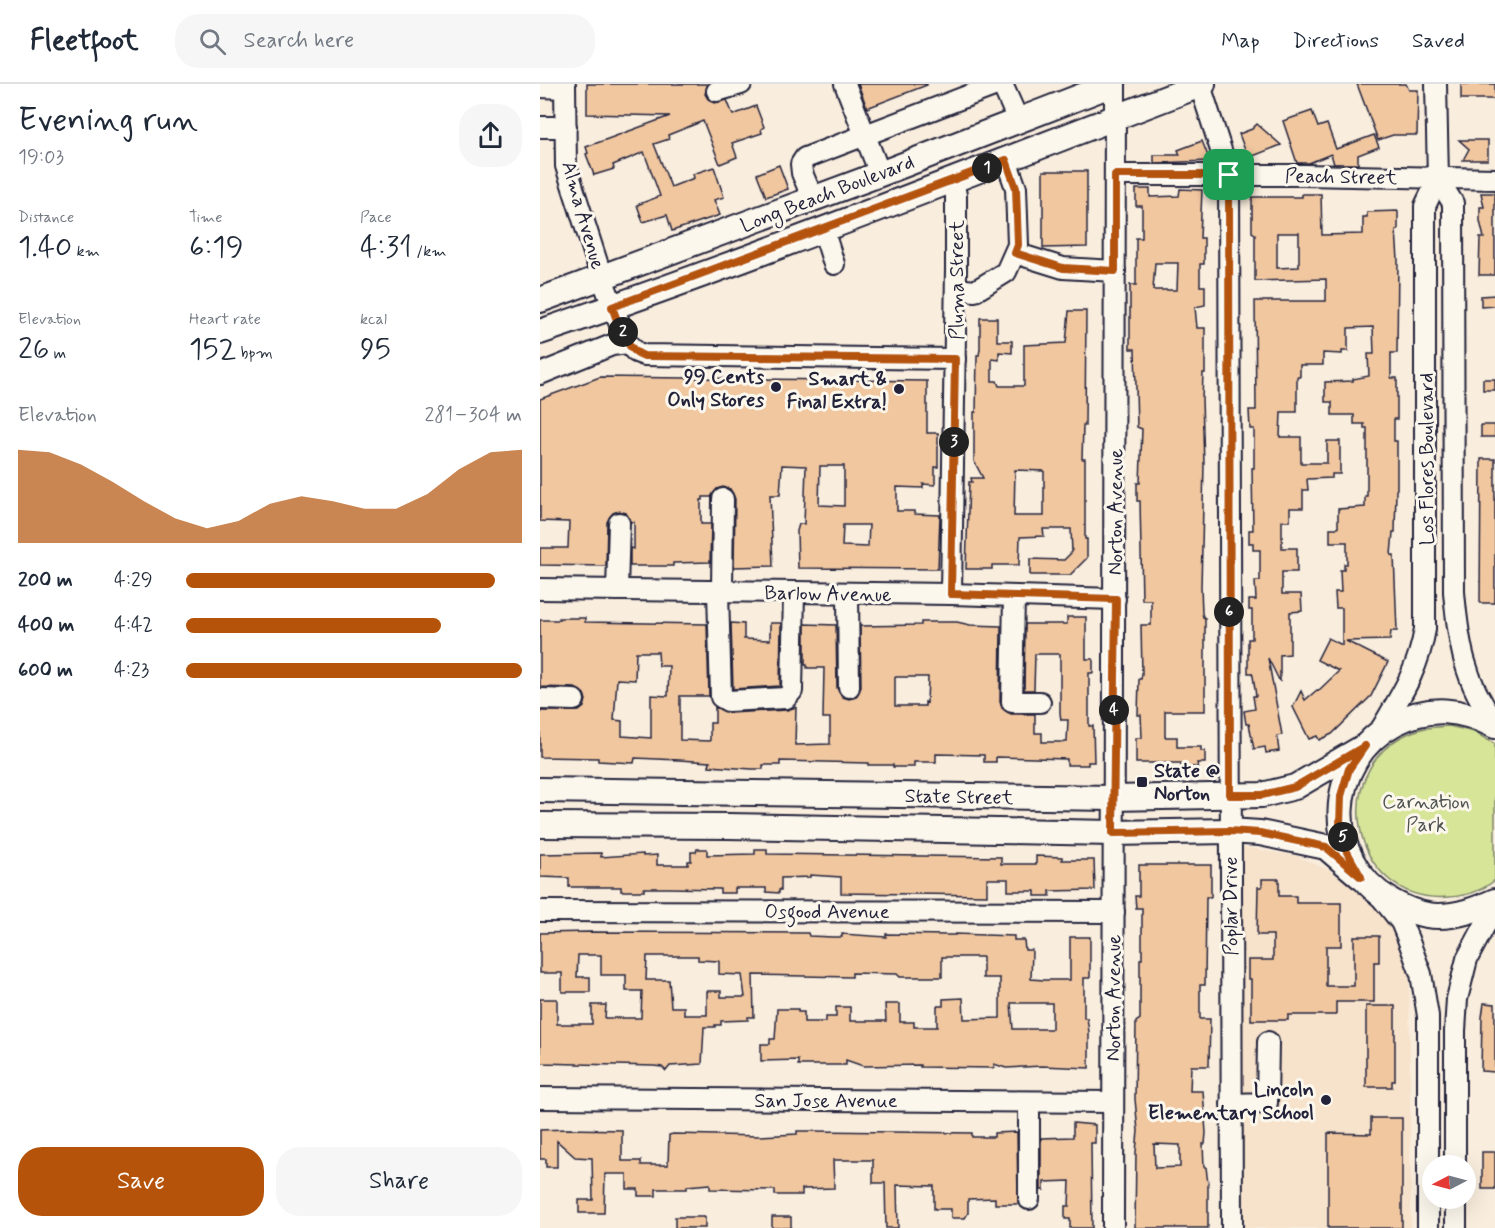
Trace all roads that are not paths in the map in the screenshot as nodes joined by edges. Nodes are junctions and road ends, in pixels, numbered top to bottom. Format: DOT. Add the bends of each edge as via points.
graph roads {
  1 [pos="741,84"];
  2 [pos="845,84"];
  3 [pos="1001,84"];
  4 [pos="1114,84"];
  5 [pos="1436,84"];
  6 [pos="1201,85"];
  7 [pos="565,86"];
  8 [pos="540,87"];
  9 [pos="717,91"];
  10 [pos="1115,117"];
  11 [pos="540,120"];
  12 [pos="1018,120"];
  13 [pos="566,124"];
  14 [pos="540,127"];
  15 [pos="865,134"];
  16 [pos="1006,160"];
  17 [pos="880,174"];
  18 [pos="1115,175"];
  19 [pos="1229,175"];
  20 [pos="1438,179"];
  21 [pos="1495,179"];
  22 [pos="953,181"];
  23 [pos="813,199"];
  24 [pos="823,229"];
  25 [pos="1015,253"];
  26 [pos="834,264"];
  27 [pos="1115,271"];
  28 [pos="602,278"];
  29 [pos="956,290"];
  30 [pos="540,300"];
  31 [pos="612,307"];
  32 [pos="540,332"];
  33 [pos="627,343"];
  34 [pos="955,359"];
  35 [pos="540,374"];
  36 [pos="1453,460"];
  37 [pos="1426,461"];
  38 [pos="723,499"];
  39 [pos="619,523"];
  40 [pos="540,589"];
  41 [pos="618,590"];
  42 [pos="720,592"];
  43 [pos="794,592"];
  44 [pos="848,593"];
  45 [pos="951,594"];
  46 [pos="1014,596"];
  47 [pos="1116,599"];
  48 [pos="849,687"];
  49 [pos="540,699"];
  50 [pos="574,700"];
  51 [pos="1040,702"];
  52 [pos="1495,721"];
  53 [pos="1495,726"];
  54 [pos="1373,739"];
  55 [pos="540,790"];
  56 [pos="729,793"];
  57 [pos="1230,795"];
  58 [pos="1113,798"];
  59 [pos="540,825"];
  60 [pos="728,826"];
  61 [pos="1229,831"];
  62 [pos="1113,833"];
  63 [pos="1370,885"];
  64 [pos="1495,901"];
  65 [pos="1495,906"];
  66 [pos="540,911"];
  67 [pos="1114,912"];
  68 [pos="1268,1042"];
  69 [pos="540,1098"];
  70 [pos="1029,1102"];
  71 [pos="1112,1102"];
  72 [pos="1231,1104"];
  73 [pos="1455,1155"];
  74 [pos="1029,1199"];
  75 [pos="1456,1209"];
  76 [pos="1113,1228"];
  77 [pos="1232,1228"];
  78 [pos="1428,1228"];
  79 [pos="1456,1228"];
  1 -- 9 [label="street"];
  2 -- 15 [label="street"];
  3 -- 12 [label="street"];
  3 -- 15 [label="street"];
  4 -- 10 [label="street, Norton Avenue"];
  4 -- 12 [label="main road, Long Beach Boulevard"];
  5 -- 20 [label="street, Los Flores Boulevard"];
  6 -- 10 [label="main road, Long Beach Boulevard"];
  6 -- 19 [label="street, Poplar Drive"];
  7 -- 8 [label="street"];
  7 -- 13 [label="street, Alma Avenue"];
  10 -- 16 [label="main road, Long Beach Boulevard"];
  10 -- 18 [label="street, Norton Avenue"];
  11 -- 13 [label="street"];
  12 -- 17 [label="main road, Long Beach Boulevard"];
  12 -- 22 [label="main road" via="1010,136 952,161"];
  13 -- 14 [label="street"];
  13 -- 28 [label="street, Alma Avenue" via="566,165"];
  15 -- 17 [label="street"];
  15 -- 23 [label="street" via="806,158 801,164"];
  16 -- 22 [label="main road, Long Beach Boulevard"];
  16 -- 25 [label="street" via="1016,188"];
  17 -- 23 [label="main road, Long Beach Boulevard"];
  17 -- 24 [label="main road" via="881,188 834,210"];
  18 -- 19 [label="street, Peach Street"];
  18 -- 27 [label="street, Norton Avenue"];
  19 -- 20 [label="street, Peach Street"];
  19 -- 57 [label="street, Poplar Drive"];
  20 -- 21 [label="street, Peach Street"];
  20 -- 36 [label="street, Los Flores Boulevard" via="1453,203"];
  20 -- 37 [label="street, Los Flores Boulevard" via="1425,206"];
  22 -- 24 [label="main road, Long Beach Boulevard"];
  22 -- 29 [label="street, Pluma Street"];
  23 -- 28 [label="main road, Long Beach Boulevard"];
  24 -- 26 [label="street"];
  24 -- 31 [label="main road, Long Beach Boulevard"];
  25 -- 27 [label="street" via="1063,268"];
  25 -- 29 [label="street" via="1006,273 975,291"];
  27 -- 47 [label="street, Norton Avenue"];
  28 -- 30 [label="main road, Long Beach Boulevard"];
  28 -- 31 [label="street, Alma Avenue"];
  29 -- 34 [label="street, Pluma Street"];
  31 -- 32 [label="main road, Long Beach Boulevard"];
  31 -- 33 [label="street, Alma Avenue"];
  33 -- 34 [label="street" via="644,356"];
  33 -- 35 [label="street" via="612,345"];
  34 -- 45 [label="street, Pluma Street"];
  36 -- 37 [label="street"];
  36 -- 52 [label="street, Los Flores Boulevard" via="1456,625 1474,688"];
  37 -- 54 [label="street, Los Flores Boulevard" via="1426,608 1422,650 1413,676"];
  38 -- 42 [label="street"];
  39 -- 41 [label="street"];
  40 -- 41 [label="street, Barlow Avenue"];
  41 -- 42 [label="street, Barlow Avenue"];
  42 -- 43 [label="street, Barlow Avenue"];
  42 -- 43 [label="street" via="721,697 728,701 786,698 792,691"];
  43 -- 44 [label="street, Barlow Avenue"];
  44 -- 45 [label="street, Barlow Avenue"];
  44 -- 48 [label="street"];
  45 -- 46 [label="street, Barlow Avenue"];
  46 -- 47 [label="street, Barlow Avenue"];
  46 -- 51 [label="street" via="1012,702"];
  47 -- 58 [label="street, Norton Avenue"];
  49 -- 50 [label="street"];
  53 -- 54 [label="main road, State Street" via="1474,715 1441,710 1409,716"];
  54 -- 57 [label="main road, State Street" via="1295,787 1262,795"];
  54 -- 63 [label="main road" via="1349,769 1340,815 1347,852"];
  55 -- 56 [label="main road, State Street"];
  56 -- 58 [label="main road, State Street"];
  56 -- 60 [label="main road"];
  57 -- 58 [label="main road, State Street"];
  57 -- 61 [label="street, Poplar Drive"];
  58 -- 62 [label="street, Norton Avenue"];
  59 -- 60 [label="main road, State Street"];
  60 -- 62 [label="main road, State Street"];
  61 -- 62 [label="main road, State Street"];
  61 -- 63 [label="main road, State Street" via="1260,833 1326,847"];
  61 -- 72 [label="street, Poplar Drive"];
  62 -- 67 [label="street, Norton Avenue"];
  63 -- 64 [label="main road, State Street" via="1406,909 1437,916 1469,913"];
  63 -- 78 [label="street" via="1401,922 1424,986 1428,1016"];
  65 -- 73 [label="street" via="1467,959 1457,999"];
  66 -- 67 [label="street, Osgood Avenue"];
  67 -- 71 [label="street, Norton Avenue"];
  68 -- 72 [label="street" via="1267,1103"];
  69 -- 70 [label="street, San Jose Avenue"];
  70 -- 71 [label="street, San Jose Avenue"];
  70 -- 74 [label="street"];
  71 -- 76 [label="street, Norton Avenue"];
  72 -- 77 [label="street, Poplar Drive"];
  75 -- 79 [label="street"];
}
